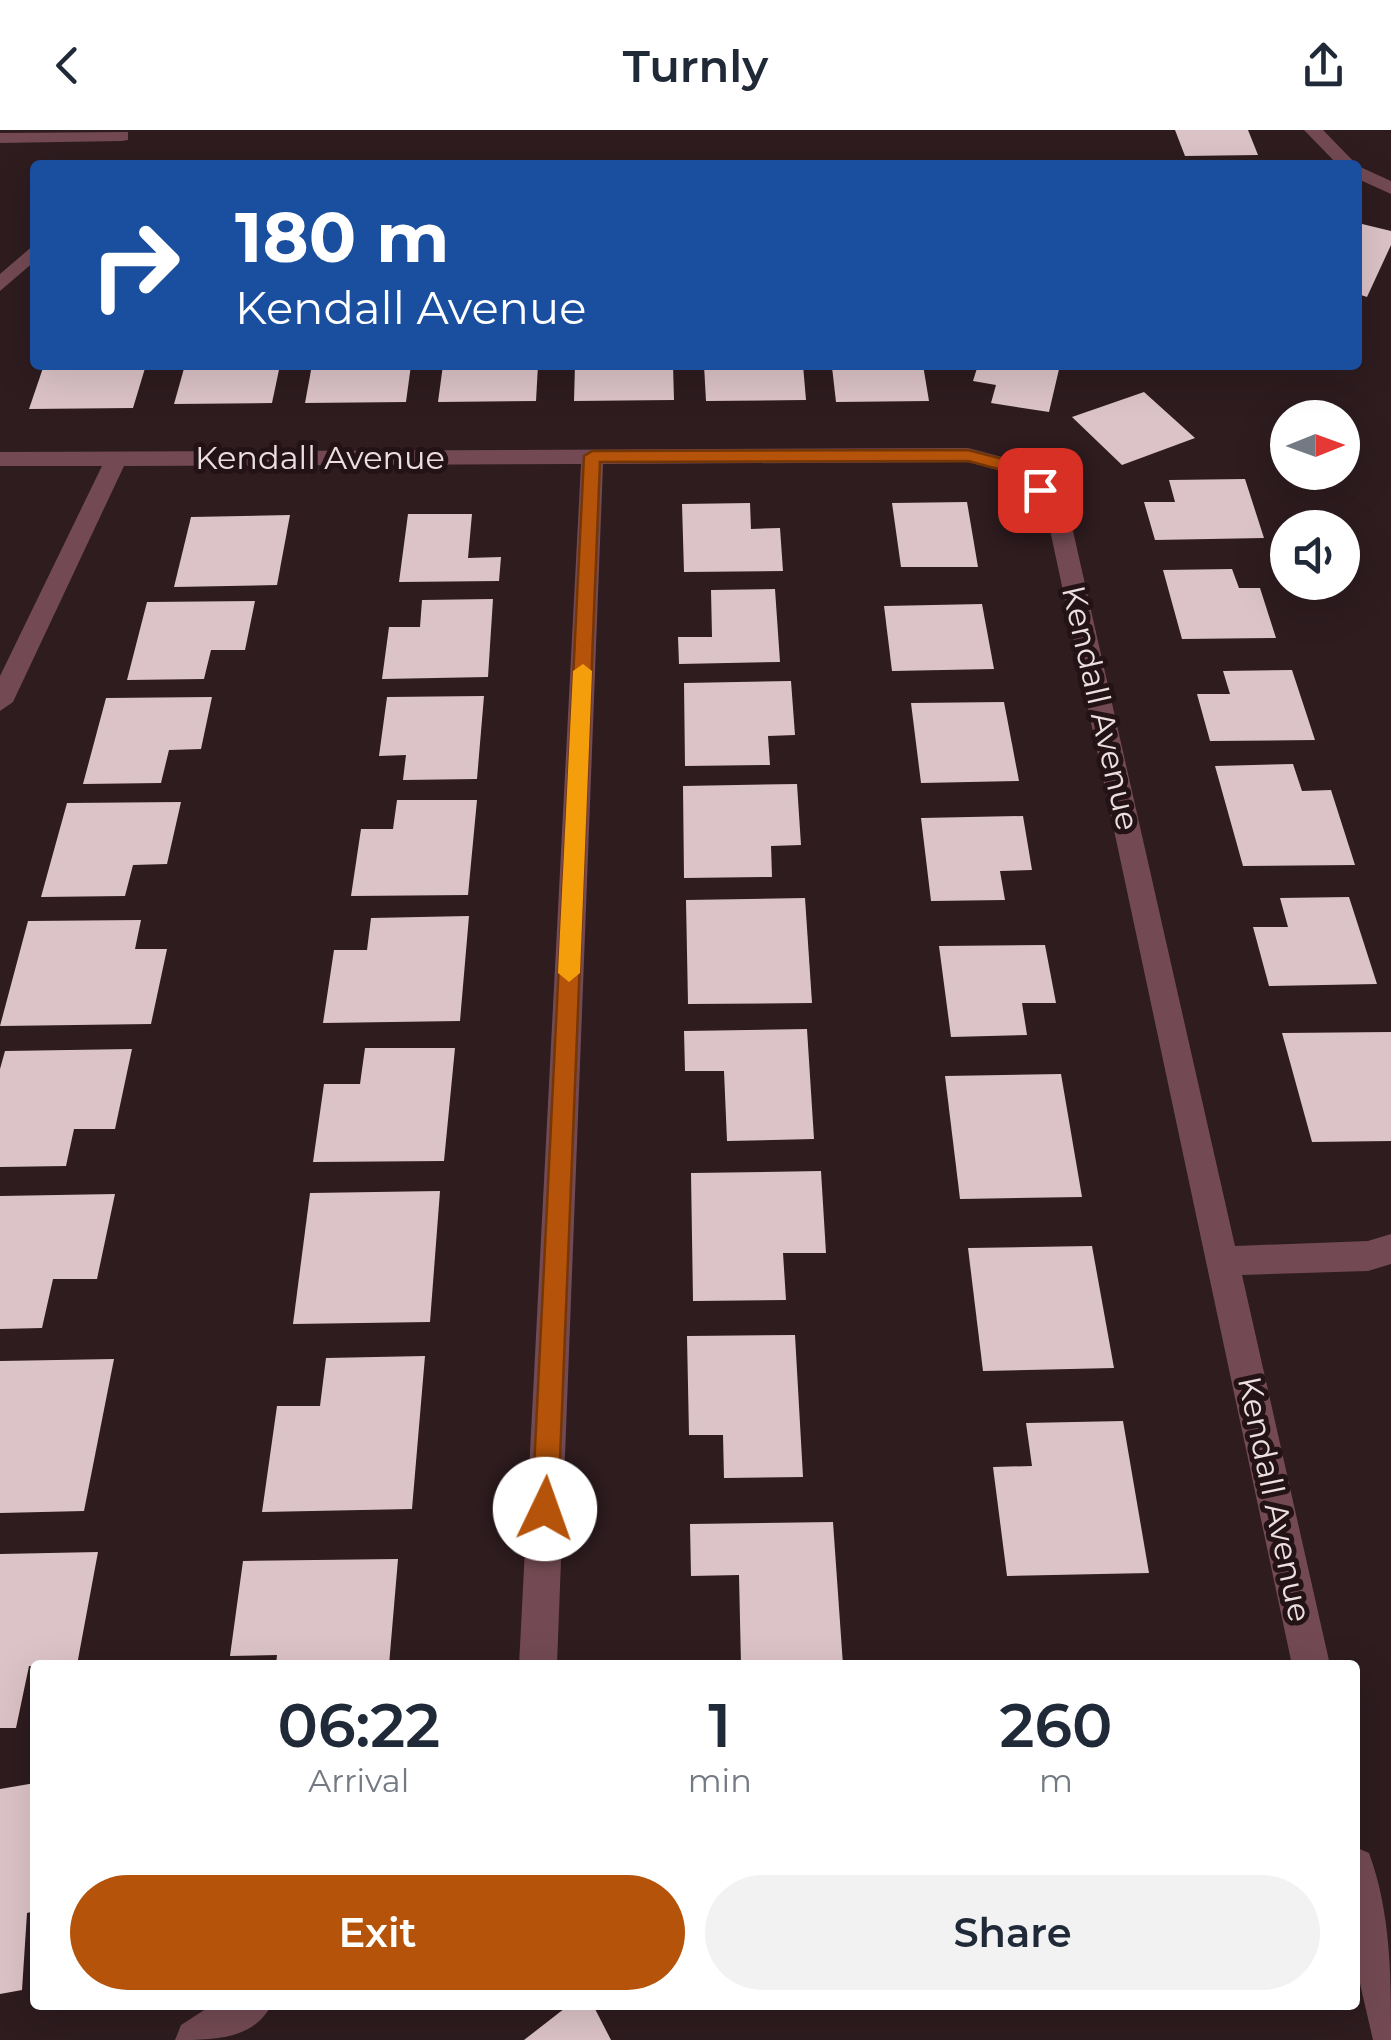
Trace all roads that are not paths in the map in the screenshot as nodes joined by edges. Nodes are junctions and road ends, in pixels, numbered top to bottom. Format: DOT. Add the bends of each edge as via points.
graph roads {
  1 [pos="1313,130"];
  2 [pos="0,138"];
  3 [pos="120,139"];
  4 [pos="1343,160"];
  5 [pos="1362,174"];
  6 [pos="1391,188"];
  7 [pos="30,255"];
  8 [pos="0,285"];
  9 [pos="592,456"];
  10 [pos="118,458"];
  11 [pos="0,459"];
  12 [pos="0,702"];
  13 [pos="1391,1249"];
  14 [pos="1224,1261"];
  15 [pos="538,1660"];
  16 [pos="1310,1660"];
  17 [pos="1360,1890"];
  18 [pos="242,2010"];
  19 [pos="1391,2033"];
  20 [pos="196,2040"];
  1 -- 4 [label="street"];
  2 -- 3 [label="street"];
  5 -- 6 [label="street"];
  7 -- 8 [label="street"];
  9 -- 10 [label="street, Kendall Avenue"];
  9 -- 14 [label="street, Kendall Avenue" via="968,456 1024,470 1057,509"];
  9 -- 15 [label="street"];
  10 -- 11 [label="street, Kendall Avenue"];
  10 -- 12 [label="street"];
  13 -- 14 [label="street" via="1368,1256"];
  14 -- 16 [label="street, Kendall Avenue"];
  17 -- 19 [label="street"];
  18 -- 20 [label="street"];
}
